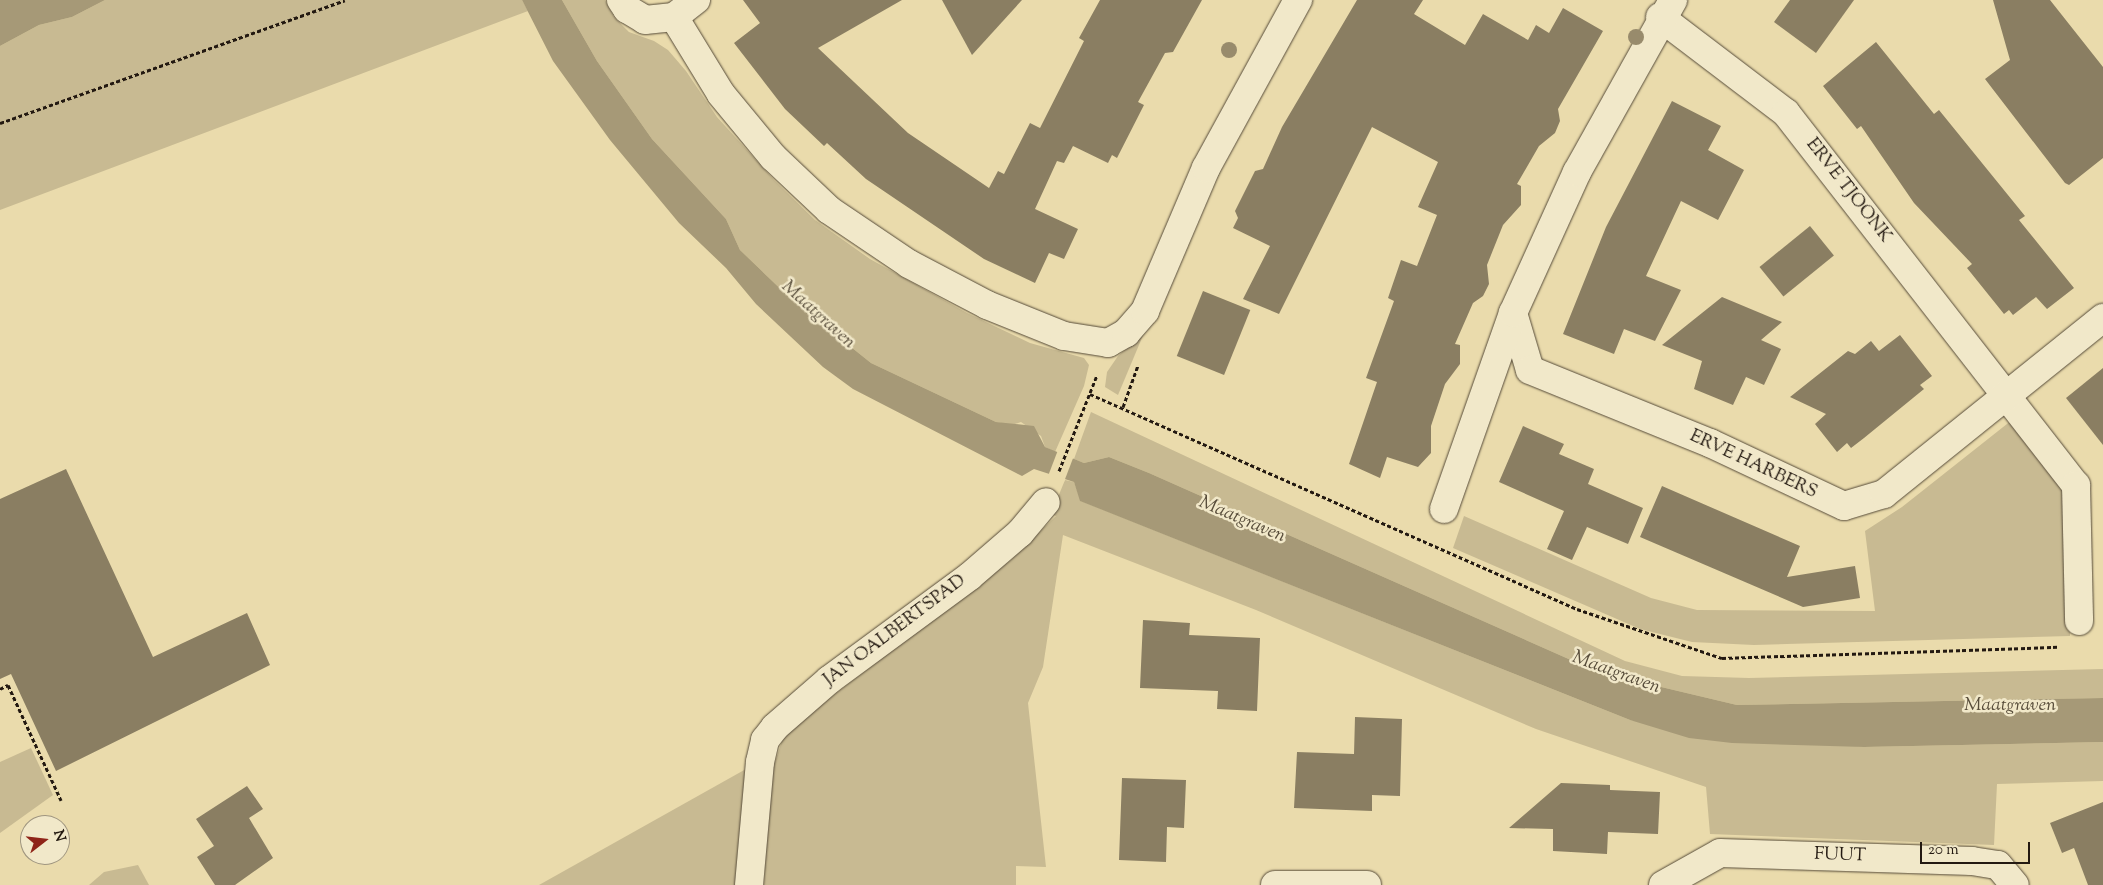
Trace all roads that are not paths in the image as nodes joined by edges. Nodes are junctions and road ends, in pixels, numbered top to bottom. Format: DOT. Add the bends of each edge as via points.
graph roads {
  1 [pos="621,0"];
  2 [pos="696,0"];
  3 [pos="1298,0"];
  4 [pos="1667,9"];
  5 [pos="674,17"];
  6 [pos="1513,313"];
  7 [pos="2103,318"];
  8 [pos="2007,392"];
  9 [pos="1046,502"];
  10 [pos="1444,509"];
  11 [pos="2079,621"];
  12 [pos="750,885"];
  13 [pos="1275,885"];
  14 [pos="1354,885"];
  15 [pos="1663,885"];
  16 [pos="2015,885"];
  1 -- 5 [label="street" via="627,9 645,20"];
  2 -- 5 [label="street"];
  3 -- 5 [label="street" via="1206,168 1145,312 1126,333 1108,343 1064,336 987,305 909,264 829,210 774,157 721,94"];
  4 -- 6 [label="street" via="1577,172"];
  4 -- 8 [label="street, ERVE TJOONK" via="1786,113"];
  6 -- 8 [label="street, ERVE HARBERS" via="1530,370 1710,443 1844,506 1884,494"];
  6 -- 10 [label="street"];
  7 -- 8 [label="street, ERVE HARBERS"];
  8 -- 11 [label="street" via="2076,485"];
  9 -- 12 [label="street, JAN OALBERTSPAD" via="1020,533 970,576 829,680 774,727 765,740 760,762"];
  13 -- 14 [label="street"];
  15 -- 16 [label="street, FUUT" via="1720,853 1972,861 1998,865"];
}
